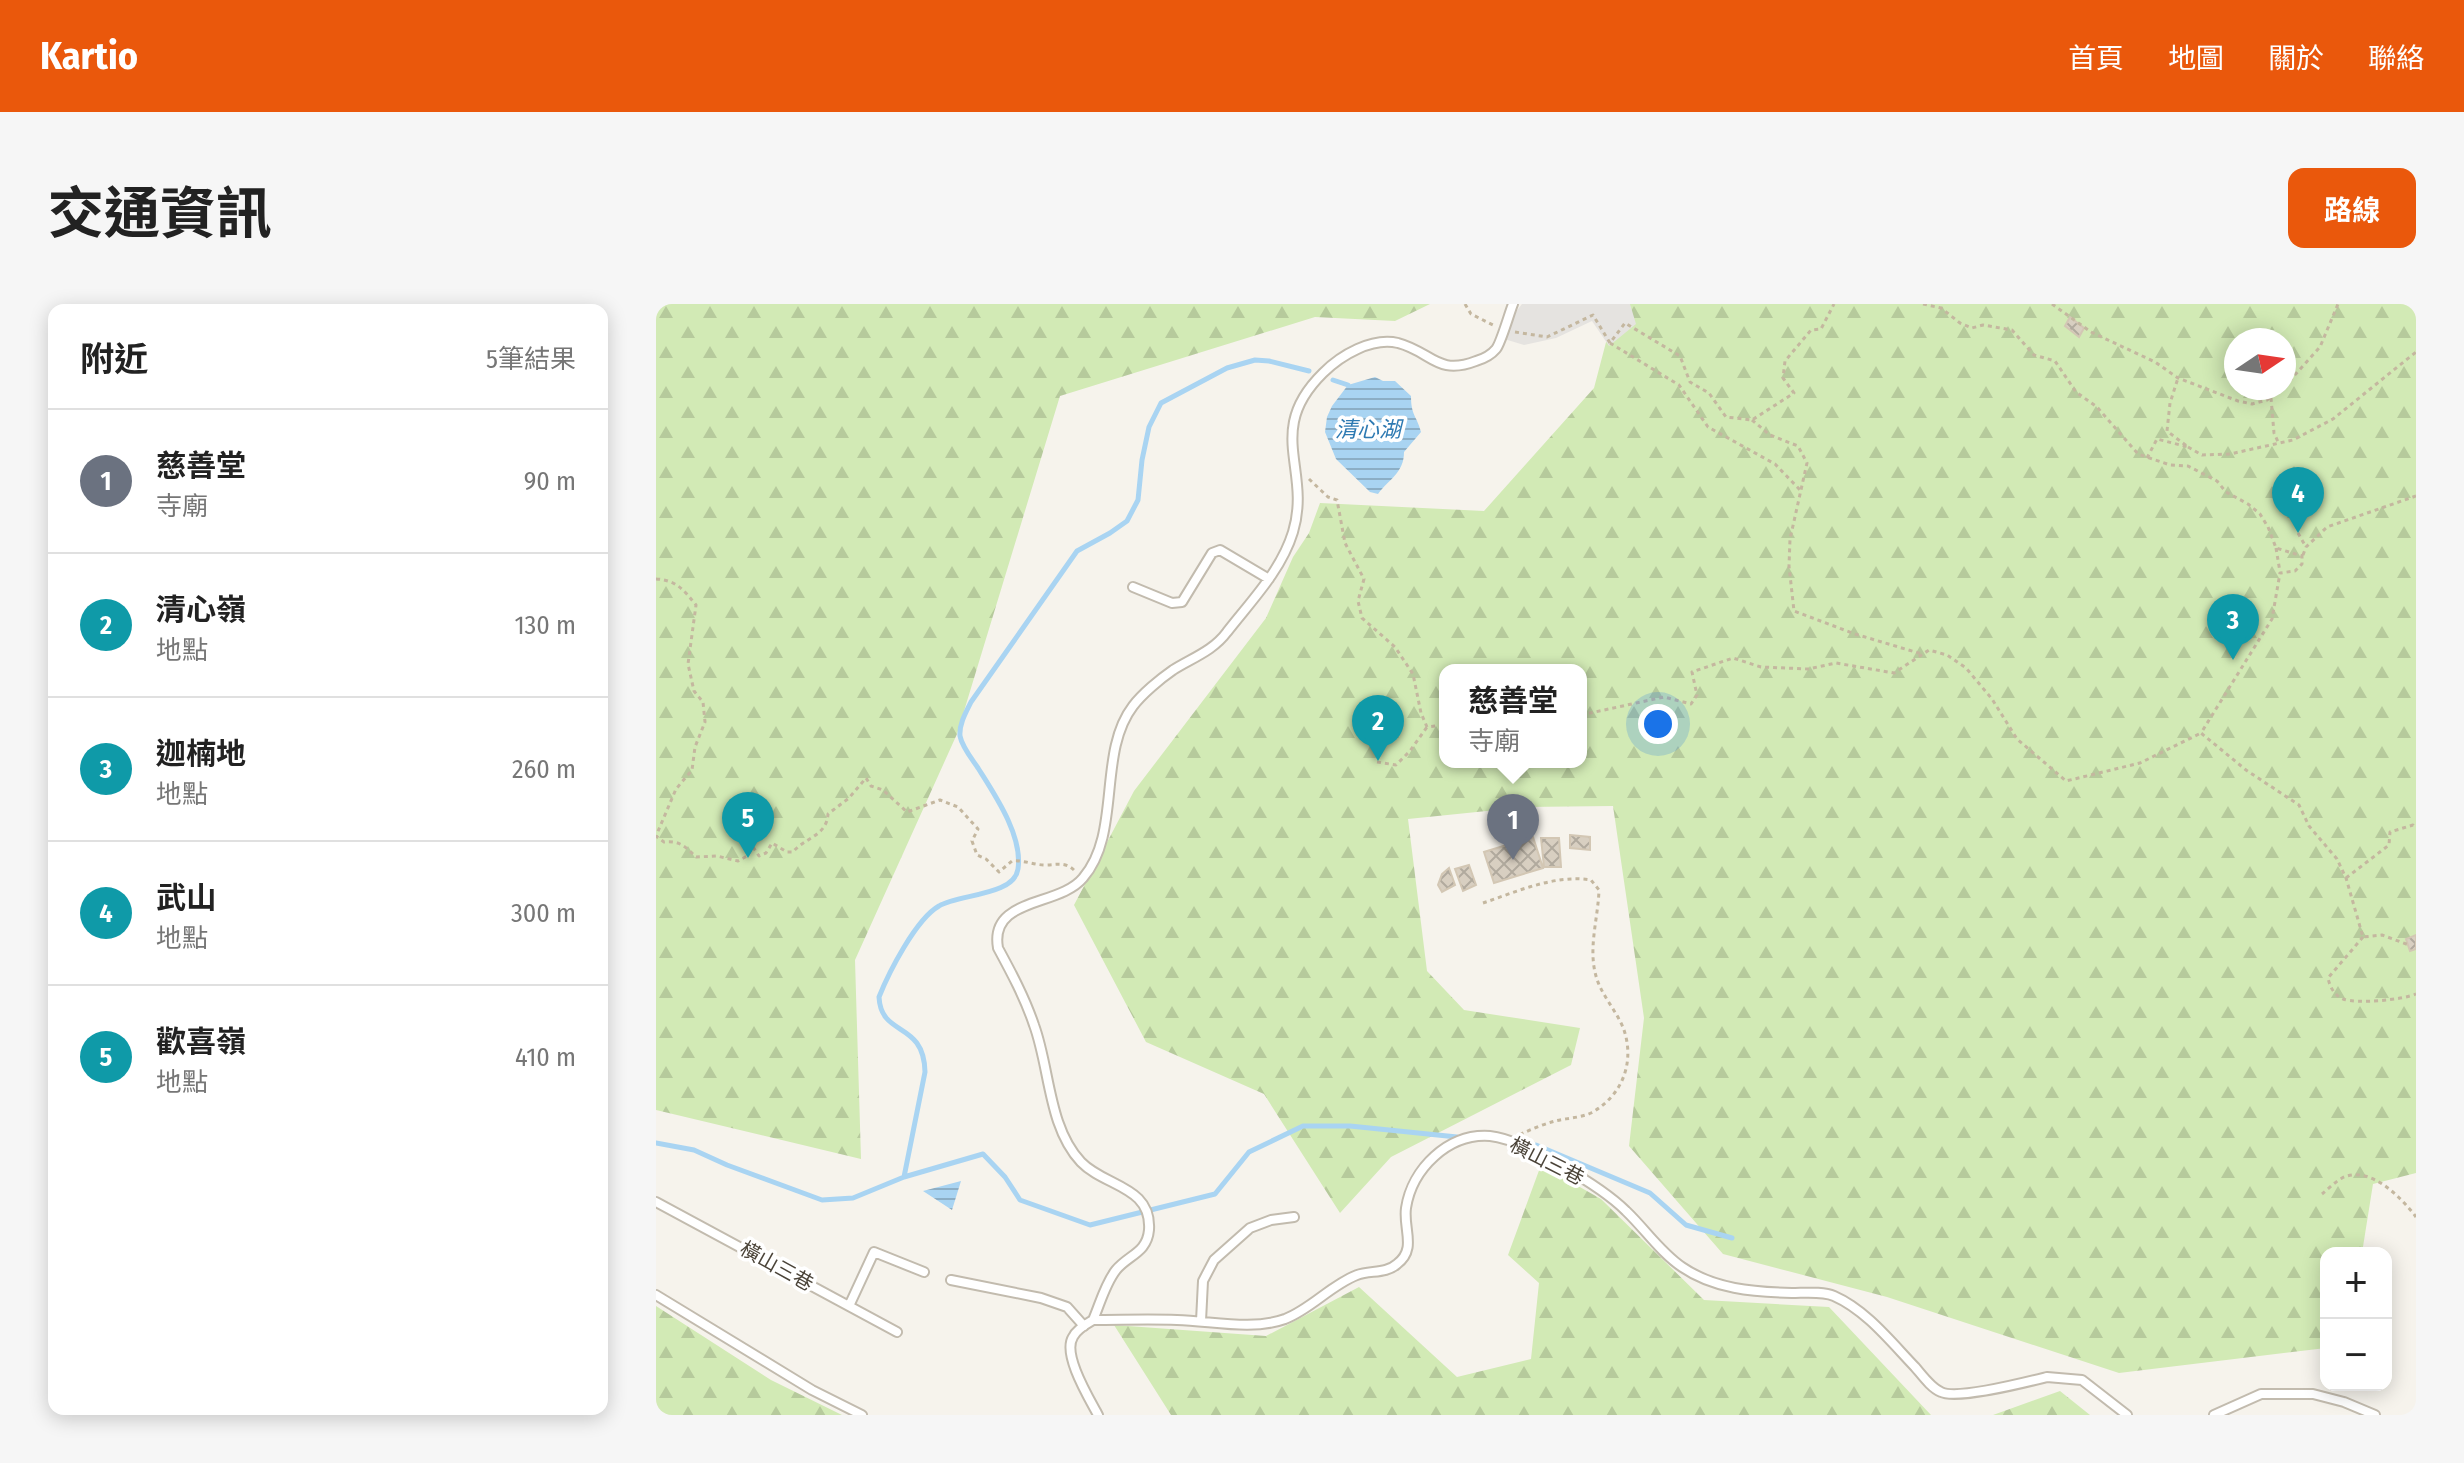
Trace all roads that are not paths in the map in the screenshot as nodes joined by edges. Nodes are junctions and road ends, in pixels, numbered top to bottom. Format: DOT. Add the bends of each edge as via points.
graph roads {
  1 [pos="1513,304"];
  2 [pos="1269,579"];
  3 [pos="1133,587"];
  4 [pos="656,1202"];
  5 [pos="1294,1217"];
  6 [pos="924,1272"];
  7 [pos="951,1280"];
  8 [pos="656,1295"];
  9 [pos="849,1306"];
  10 [pos="1093,1320"];
  11 [pos="1201,1321"];
  12 [pos="1084,1326"];
  13 [pos="897,1332"];
  14 [pos="862,1415"];
  15 [pos="1098,1415"];
  16 [pos="2127,1415"];
  17 [pos="2214,1415"];
  18 [pos="2375,1415"];
  1 -- 2 [label="lane" via="1498,347 1457,368 1437,365 1399,343 1379,342 1339,359 1322,374 1299,401 1290,431 1297,496 1294,529"];
  2 -- 3 [label="lane" via="1220,550 1212,553 1182,602"];
  2 -- 10 [label="lane" via="1207,652 1170,672 1133,706 1119,732 1100,846 1083,879 1012,911 996,934 1034,1024 1068,1144 1086,1167 1143,1201 1148,1215 1143,1249 1115,1271"];
  4 -- 9 [label="lane, 橫山三巷"];
  5 -- 11 [label="lane" via="1250,1228 1214,1260 1203,1281"];
  6 -- 9 [label="lane" via="874,1252"];
  7 -- 12 [label="lane" via="1041,1298 1067,1307"];
  8 -- 14 [label="lane"];
  9 -- 13 [label="lane, 橫山三巷"];
  10 -- 11 [label="lane, 橫山三巷"];
  10 -- 12 [label="lane"];
  11 -- 16 [label="lane, 橫山三巷" via="1257,1325 1283,1320 1358,1274 1399,1263 1409,1248 1410,1190 1434,1155 1450,1144 1487,1136 1505,1139 1602,1190 1679,1265 1700,1278 1768,1293 1832,1294 1870,1320 1940,1392 1959,1396 2058,1377 2082,1380"];
  12 -- 15 [label="lane" via="1073,1336 1069,1350"];
  17 -- 18 [label="lane" via="2261,1394 2313,1394"];
}
